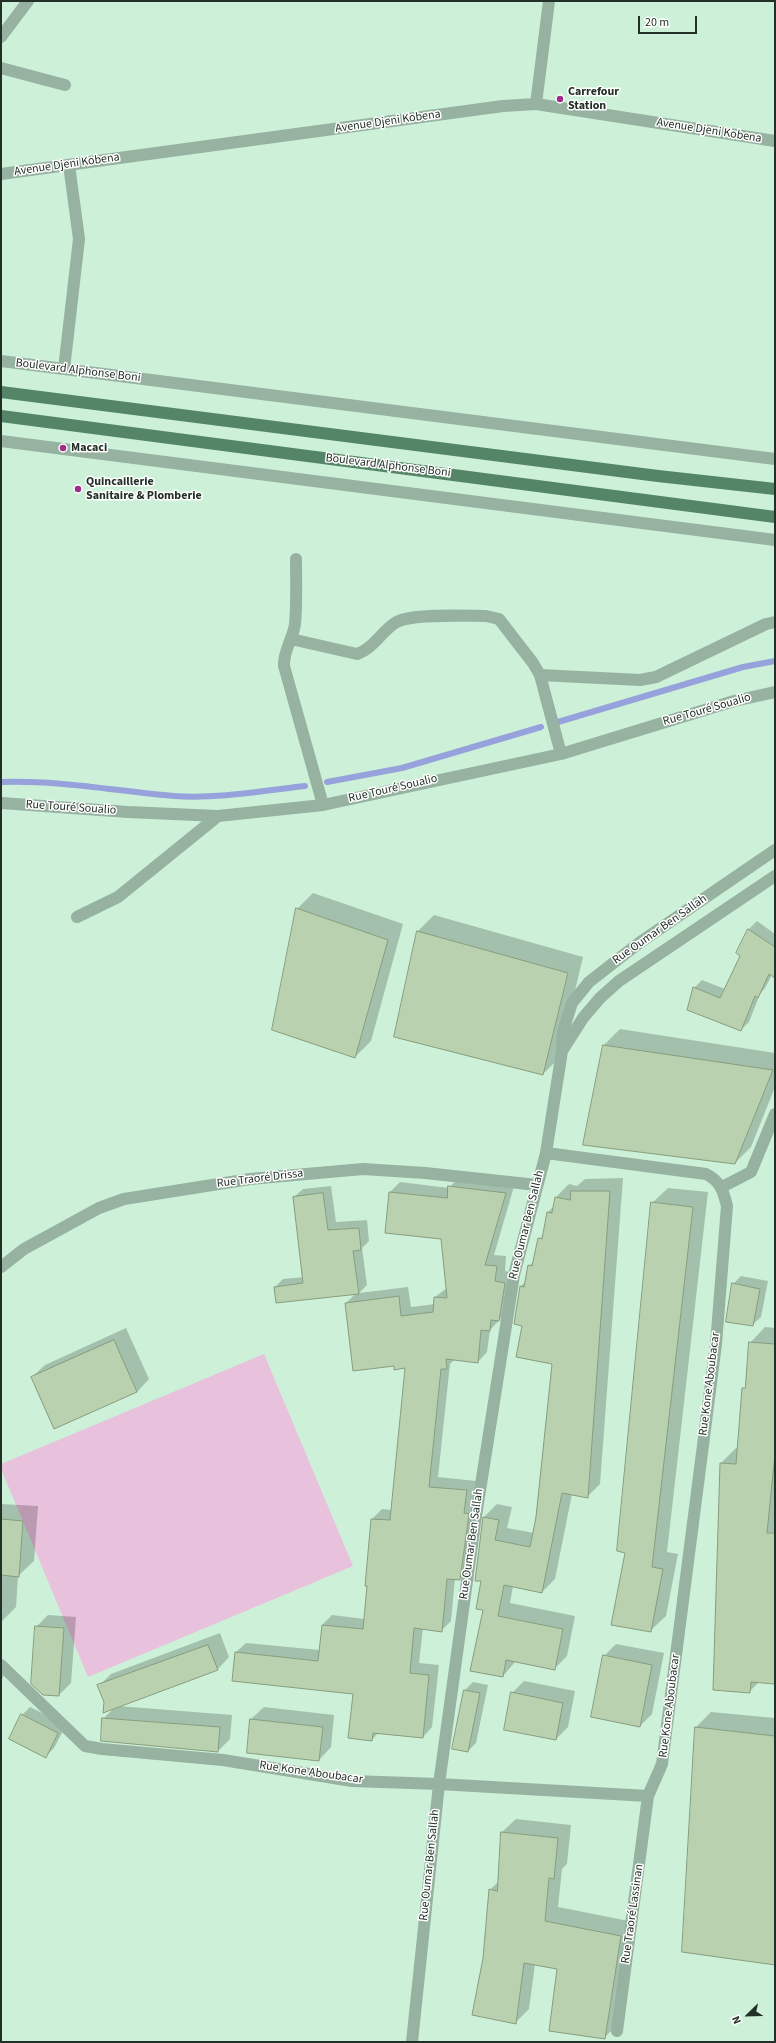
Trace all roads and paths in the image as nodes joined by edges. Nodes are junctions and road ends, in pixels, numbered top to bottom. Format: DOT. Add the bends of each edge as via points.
graph roads {
  1 [pos="28,1"];
  2 [pos="549,1"];
  3 [pos="1,37"];
  4 [pos="1,68"];
  5 [pos="65,85"];
  6 [pos="536,104"];
  7 [pos="775,141"];
  8 [pos="70,165"];
  9 [pos="1,174"];
  10 [pos="1,361"];
  11 [pos="64,369"];
  12 [pos="1,392"];
  13 [pos="1,416"];
  14 [pos="1,441"];
  15 [pos="775,459"];
  16 [pos="775,489"];
  17 [pos="775,517"];
  18 [pos="775,540"];
  19 [pos="296,559"];
  20 [pos="775,622"];
  21 [pos="291,639"];
  22 [pos="540,675"];
  23 [pos="775,692"];
  24 [pos="561,754"];
  25 [pos="1,803"];
  26 [pos="323,805"];
  27 [pos="218,816"];
  28 [pos="775,850"];
  29 [pos="775,876"];
  30 [pos="77,917"];
  31 [pos="562,1051"];
  32 [pos="775,1114"];
  33 [pos="546,1153"];
  34 [pos="537,1185"];
  35 [pos="722,1187"];
  36 [pos="1,1267"];
  37 [pos="1,1665"];
  38 [pos="439,1784"];
  39 [pos="648,1796"];
  40 [pos="617,2031"];
  41 [pos="412,2042"];
  1 -- 3 [label="street"];
  2 -- 6 [label="street"];
  4 -- 5 [label="street"];
  6 -- 7 [label="street, Avenue Djeni Kobena"];
  6 -- 8 [label="street, Avenue Djeni Kobena" via="495,107"];
  8 -- 9 [label="street, Avenue Djeni Kobena"];
  8 -- 11 [label="street" via="79,239"];
  10 -- 11 [label="street, Boulevard Alphonse Boni"];
  11 -- 15 [label="street, Boulevard Alphonse Boni"];
  12 -- 16 [label="main road, Boulevard Alphonse Boni"];
  13 -- 17 [label="main road, Boulevard Alphonse Boni"];
  14 -- 18 [label="street, Boulevard Alphonse Boni"];
  19 -- 21 [label="street" via="295,624"];
  20 -- 22 [label="street" via="656,677 640,680"];
  21 -- 22 [label="street" via="357,654 371,646 395,622 408,618 486,616 499,619 534,663"];
  21 -- 26 [label="street" via="283,656 284,666"];
  22 -- 24 [label="street"];
  23 -- 24 [label="street, Rue Touré Soualio" via="734,701"];
  24 -- 26 [label="street, Rue Touré Soualio"];
  25 -- 27 [label="street, Rue Touré Soualio"];
  26 -- 27 [label="street, Rue Touré Soualio"];
  27 -- 30 [label="street" via="118,897"];
  28 -- 31 [label="street, Rue Oumar Ben Sallah" via="639,943 589,982 572,1003 563,1032"];
  29 -- 31 [label="street, Rue Oumar Ben Sallah" via="619,981 583,1018"];
  31 -- 33 [label="street, Rue Oumar Ben Sallah"];
  32 -- 35 [label="street" via="751,1172"];
  33 -- 34 [label="street, Rue Oumar Ben Sallah"];
  33 -- 35 [label="street" via="706,1174 715,1178"];
  34 -- 36 [label="street, Rue Traoré Drissa" via="363,1169 250,1179 124,1199 105,1205 24,1249"];
  34 -- 38 [label="street, Rue Oumar Ben Sallah" via="514,1275 476,1516"];
  35 -- 39 [label="street, Rue Kone Aboubacar" via="726,1206 716,1344 662,1764"];
  37 -- 38 [label="street, Rue Kone Aboubacar" via="85,1746 223,1760 352,1781"];
  38 -- 39 [label="street, Rue Kone Aboubacar"];
  38 -- 41 [label="street, Rue Oumar Ben Sallah"];
  39 -- 40 [label="street, Rue Traoré Lassinan"];
}
